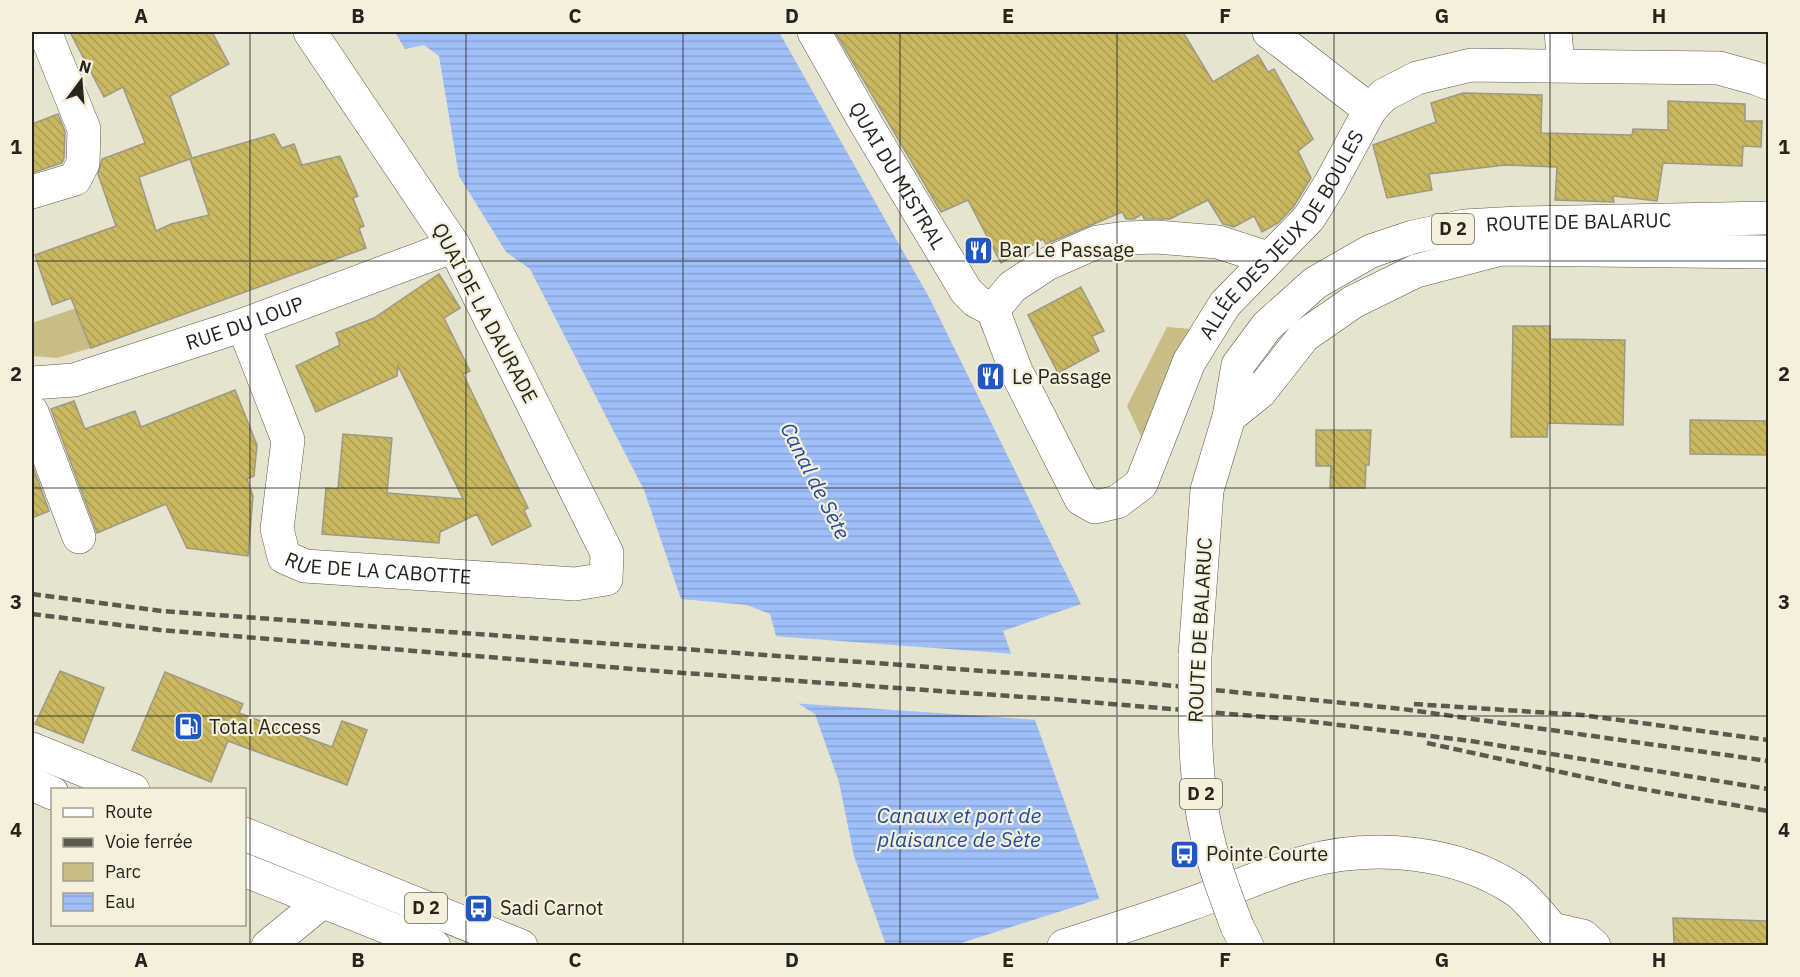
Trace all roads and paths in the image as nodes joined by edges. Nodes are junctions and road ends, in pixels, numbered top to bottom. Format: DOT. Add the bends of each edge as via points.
graph roads {
  1 [pos="46,32"];
  2 [pos="310,32"];
  3 [pos="814,32"];
  4 [pos="1269,32"];
  5 [pos="1558,32"];
  6 [pos="1561,65"];
  7 [pos="1768,83"];
  8 [pos="1370,110"];
  9 [pos="32,192"];
  10 [pos="1767,217"];
  11 [pos="454,246"];
  12 [pos="1768,252"];
  13 [pos="1268,258"];
  14 [pos="993,310"];
  15 [pos="243,325"];
  16 [pos="32,384"];
  17 [pos="32,412"];
  18 [pos="1229,417"];
  19 [pos="79,537"];
  20 [pos="606,579"];
  21 [pos="32,749"];
  22 [pos="32,784"];
  23 [pos="130,788"];
  24 [pos="51,793"];
  25 [pos="246,835"];
  26 [pos="246,871"];
  27 [pos="322,902"];
  28 [pos="1242,936"];
  29 [pos="1557,940"];
  30 [pos="268,945"];
  31 [pos="434,945"];
  32 [pos="520,945"];
  33 [pos="1064,945"];
  34 [pos="1593,945"];
  1 -- 9 [label="street" via="84,129 83,163 75,179"];
  2 -- 11 [label="street, QUAI DE LA DAURADE"];
  3 -- 14 [label="street, QUAI DU MISTRAL" via="966,291"];
  4 -- 8 [label="street"];
  5 -- 6 [label="street"];
  6 -- 7 [label="street, ALLÉE DES JEUX DE BOULES" via="1719,68"];
  6 -- 8 [label="street, ALLÉE DES JEUX DE BOULES" via="1471,65 1417,78 1384,95"];
  8 -- 13 [label="street, ALLÉE DES JEUX DE BOULES" via="1309,218"];
  10 -- 18 [label="street, ROUTE DE BALARUC / D 2" via="1464,226 1371,251 1315,283 1268,326 1238,365"];
  11 -- 15 [label="street, RUE DU LOUP"];
  11 -- 20 [label="street, QUAI DE LA DAURADE" via="607,553"];
  12 -- 18 [label="street, ROUTE DE BALARUC / D 2" via="1502,249 1416,272 1353,302 1304,336 1260,392"];
  13 -- 14 [label="street" via="1218,242 1156,237 1097,242 1047,264 1012,287"];
  13 -- 14 [label="street, ALLÉE DES JEUX DE BOULES" via="1225,304 1189,362 1141,484 1117,502 1095,507 1081,500 1016,371"];
  15 -- 16 [label="street, RUE DU LOUP" via="75,380"];
  15 -- 20 [label="street, RUE DE LA CABOTTE" via="288,440 277,529 284,557 305,566 575,585"];
  17 -- 19 [label="street"];
  18 -- 28 [label="street, ROUTE DE BALARUC / D 2, bridge" via="1207,490 1195,656 1195,736 1204,820 1216,871"];
  21 -- 23 [label="street"];
  22 -- 24 [label="street"];
  25 -- 32 [label="street, D 2"];
  26 -- 27 [label="street, D 2"];
  27 -- 30 [label="street"];
  27 -- 31 [label="street, D 2"];
  29 -- 33 [label="street" via="1518,892 1477,870 1437,858 1349,854 1302,863"];
  29 -- 34 [label="street" via="1583,936"];
}
